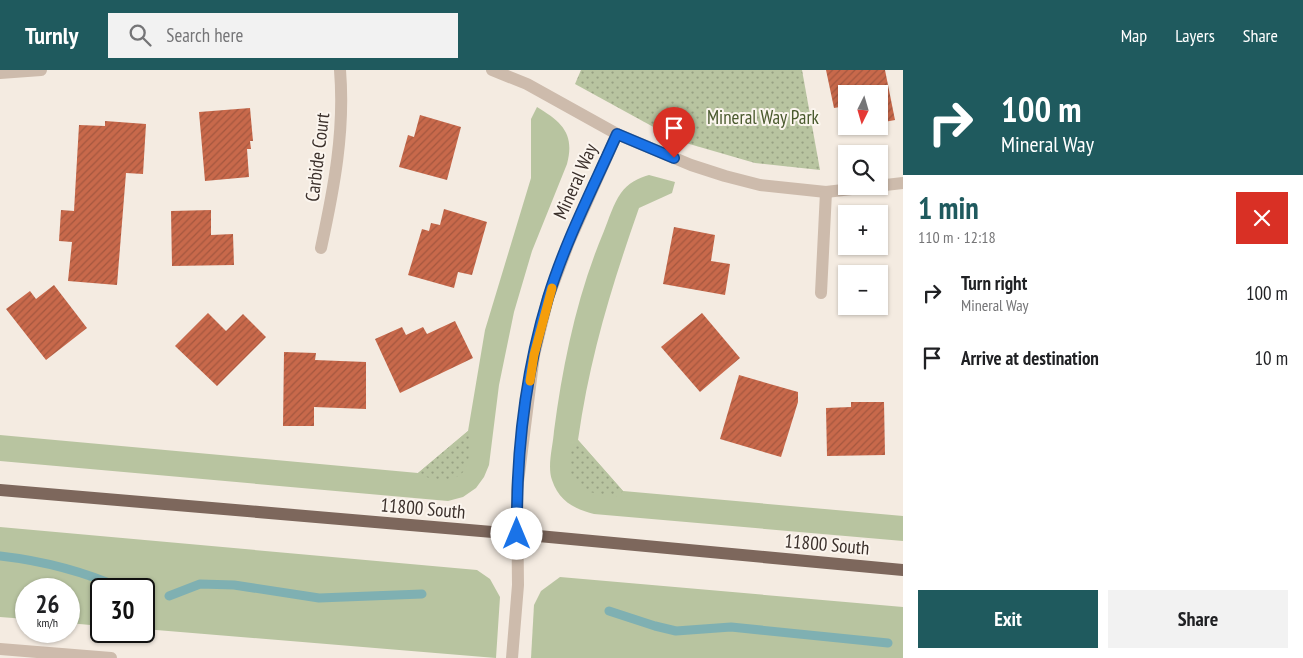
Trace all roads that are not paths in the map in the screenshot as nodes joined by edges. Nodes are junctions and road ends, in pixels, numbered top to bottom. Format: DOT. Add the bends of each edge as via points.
graph roads {
  1 [pos="41,70"];
  2 [pos="340,70"];
  3 [pos="492,70"];
  4 [pos="0,73"];
  5 [pos="617,134"];
  6 [pos="903,183"];
  7 [pos="826,192"];
  8 [pos="321,248"];
  9 [pos="821,293"];
  10 [pos="0,490"];
  11 [pos="517,534"];
  12 [pos="903,570"];
  13 [pos="0,649"];
  14 [pos="111,658"];
  15 [pos="512,658"];
  1 -- 4 [label="street"];
  2 -- 8 [label="street, Carbide Court" via="340,148"];
  3 -- 5 [label="street" via="527,84"];
  5 -- 7 [label="street, Mineral Way" via="725,176 760,185"];
  5 -- 11 [label="street, Mineral Way" via="548,298 534,355 518,478"];
  6 -- 7 [label="street, Mineral Way"];
  7 -- 9 [label="street"];
  10 -- 11 [label="main road, 11800 South"];
  11 -- 12 [label="main road, 11800 South"];
  11 -- 15 [label="street, Mineral Way" via="518,585"];
  13 -- 14 [label="street"];
}
